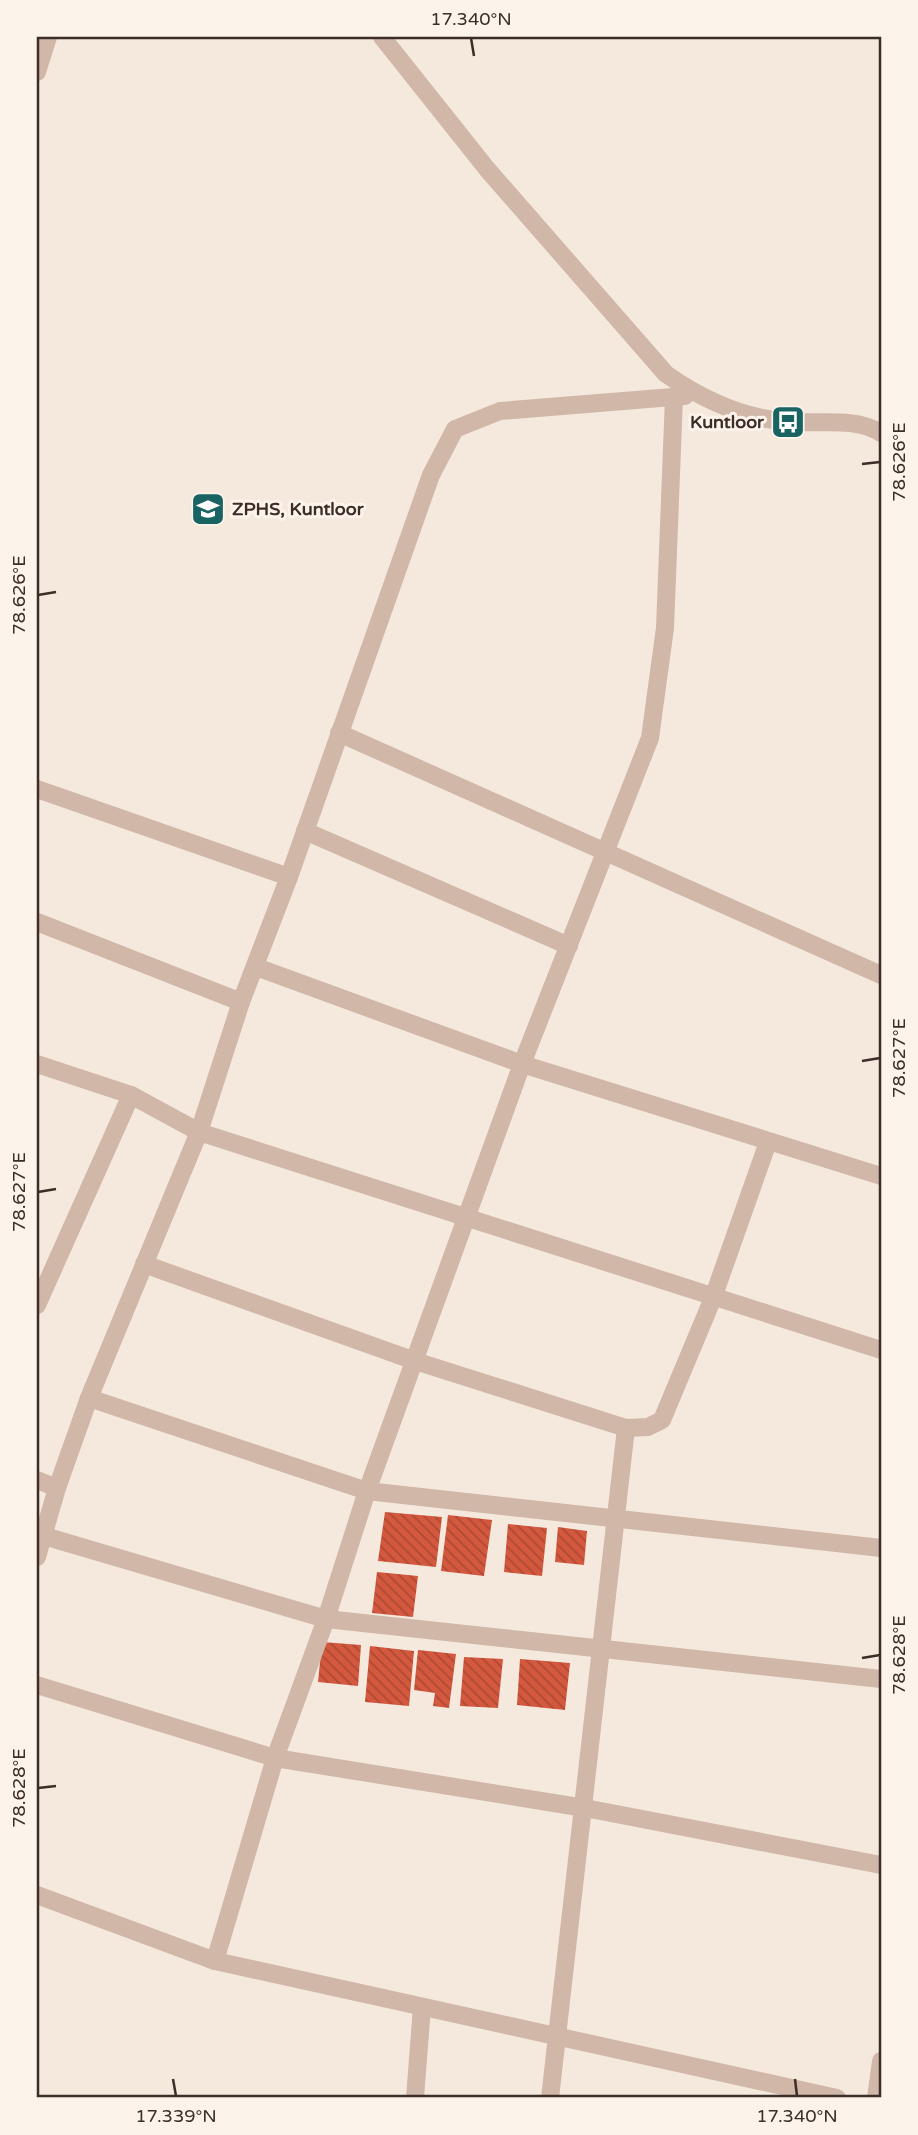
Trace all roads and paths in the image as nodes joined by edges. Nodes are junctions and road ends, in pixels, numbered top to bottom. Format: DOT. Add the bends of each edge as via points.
graph roads {
  1 [pos="48,37"];
  2 [pos="382,37"];
  3 [pos="37,72"];
  4 [pos="696,395"];
  5 [pos="674,397"];
  6 [pos="876,425"];
  7 [pos="339,733"];
  8 [pos="37,789"];
  9 [pos="305,831"];
  10 [pos="606,850"];
  11 [pos="289,877"];
  12 [pos="37,922"];
  13 [pos="569,946"];
  14 [pos="256,967"];
  15 [pos="881,975"];
  16 [pos="241,1002"];
  17 [pos="37,1064"];
  18 [pos="522,1064"];
  19 [pos="131,1095"];
  20 [pos="199,1132"];
  21 [pos="768,1142"];
  22 [pos="881,1176"];
  23 [pos="467,1215"];
  24 [pos="144,1265"];
  25 [pos="713,1298"];
  26 [pos="37,1305"];
  27 [pos="881,1350"];
  28 [pos="415,1361"];
  29 [pos="89,1398"];
  30 [pos="626,1428"];
  31 [pos="37,1480"];
  32 [pos="57,1488"];
  33 [pos="367,1491"];
  34 [pos="616,1518"];
  35 [pos="44,1536"];
  36 [pos="881,1548"];
  37 [pos="37,1557"];
  38 [pos="326,1619"];
  39 [pos="600,1650"];
  40 [pos="881,1679"];
  41 [pos="37,1685"];
  42 [pos="275,1758"];
  43 [pos="585,1808"];
  44 [pos="881,1865"];
  45 [pos="37,1895"];
  46 [pos="215,1961"];
  47 [pos="422,2007"];
  48 [pos="556,2038"];
  49 [pos="881,2061"];
  50 [pos="810,2096"];
  51 [pos="415,2098"];
  52 [pos="550,2098"];
  53 [pos="837,2098"];
  54 [pos="876,2098"];
  1 -- 3 [label="street"];
  2 -- 4 [label="street" via="487,169 666,374"];
  4 -- 5 [label="street"];
  4 -- 6 [label="street" via="732,410 788,422"];
  5 -- 7 [label="street" via="500,411 455,429 430,475"];
  5 -- 10 [label="street" via="665,628 650,738"];
  7 -- 9 [label="street"];
  7 -- 10 [label="street"];
  8 -- 11 [label="street"];
  9 -- 11 [label="street"];
  9 -- 13 [label="street"];
  10 -- 13 [label="street"];
  10 -- 15 [label="street"];
  11 -- 14 [label="street"];
  12 -- 16 [label="street"];
  13 -- 18 [label="street"];
  14 -- 16 [label="street"];
  14 -- 18 [label="street"];
  16 -- 20 [label="street"];
  17 -- 19 [label="street"];
  18 -- 21 [label="street"];
  18 -- 23 [label="street"];
  19 -- 20 [label="street"];
  19 -- 26 [label="street"];
  20 -- 23 [label="street"];
  20 -- 24 [label="street"];
  21 -- 22 [label="street"];
  21 -- 25 [label="street"];
  23 -- 25 [label="street"];
  23 -- 28 [label="street"];
  24 -- 28 [label="street"];
  24 -- 29 [label="street"];
  25 -- 27 [label="street"];
  25 -- 30 [label="street" via="662,1420 648,1427"];
  28 -- 30 [label="street"];
  28 -- 33 [label="street"];
  29 -- 32 [label="street"];
  29 -- 33 [label="street"];
  30 -- 34 [label="street"];
  31 -- 32 [label="street"];
  32 -- 35 [label="street"];
  33 -- 34 [label="street"];
  33 -- 38 [label="street"];
  34 -- 36 [label="street"];
  34 -- 39 [label="street"];
  35 -- 37 [label="street"];
  35 -- 38 [label="street"];
  38 -- 39 [label="street"];
  38 -- 42 [label="street"];
  39 -- 40 [label="street"];
  39 -- 43 [label="street"];
  41 -- 42 [label="street"];
  42 -- 43 [label="street"];
  42 -- 46 [label="street"];
  43 -- 44 [label="street"];
  43 -- 48 [label="street"];
  45 -- 46 [label="street"];
  46 -- 47 [label="street"];
  47 -- 48 [label="street"];
  47 -- 51 [label="street"];
  48 -- 50 [label="street"];
  48 -- 52 [label="street"];
  49 -- 54 [label="street"];
  50 -- 53 [label="street"];
}
